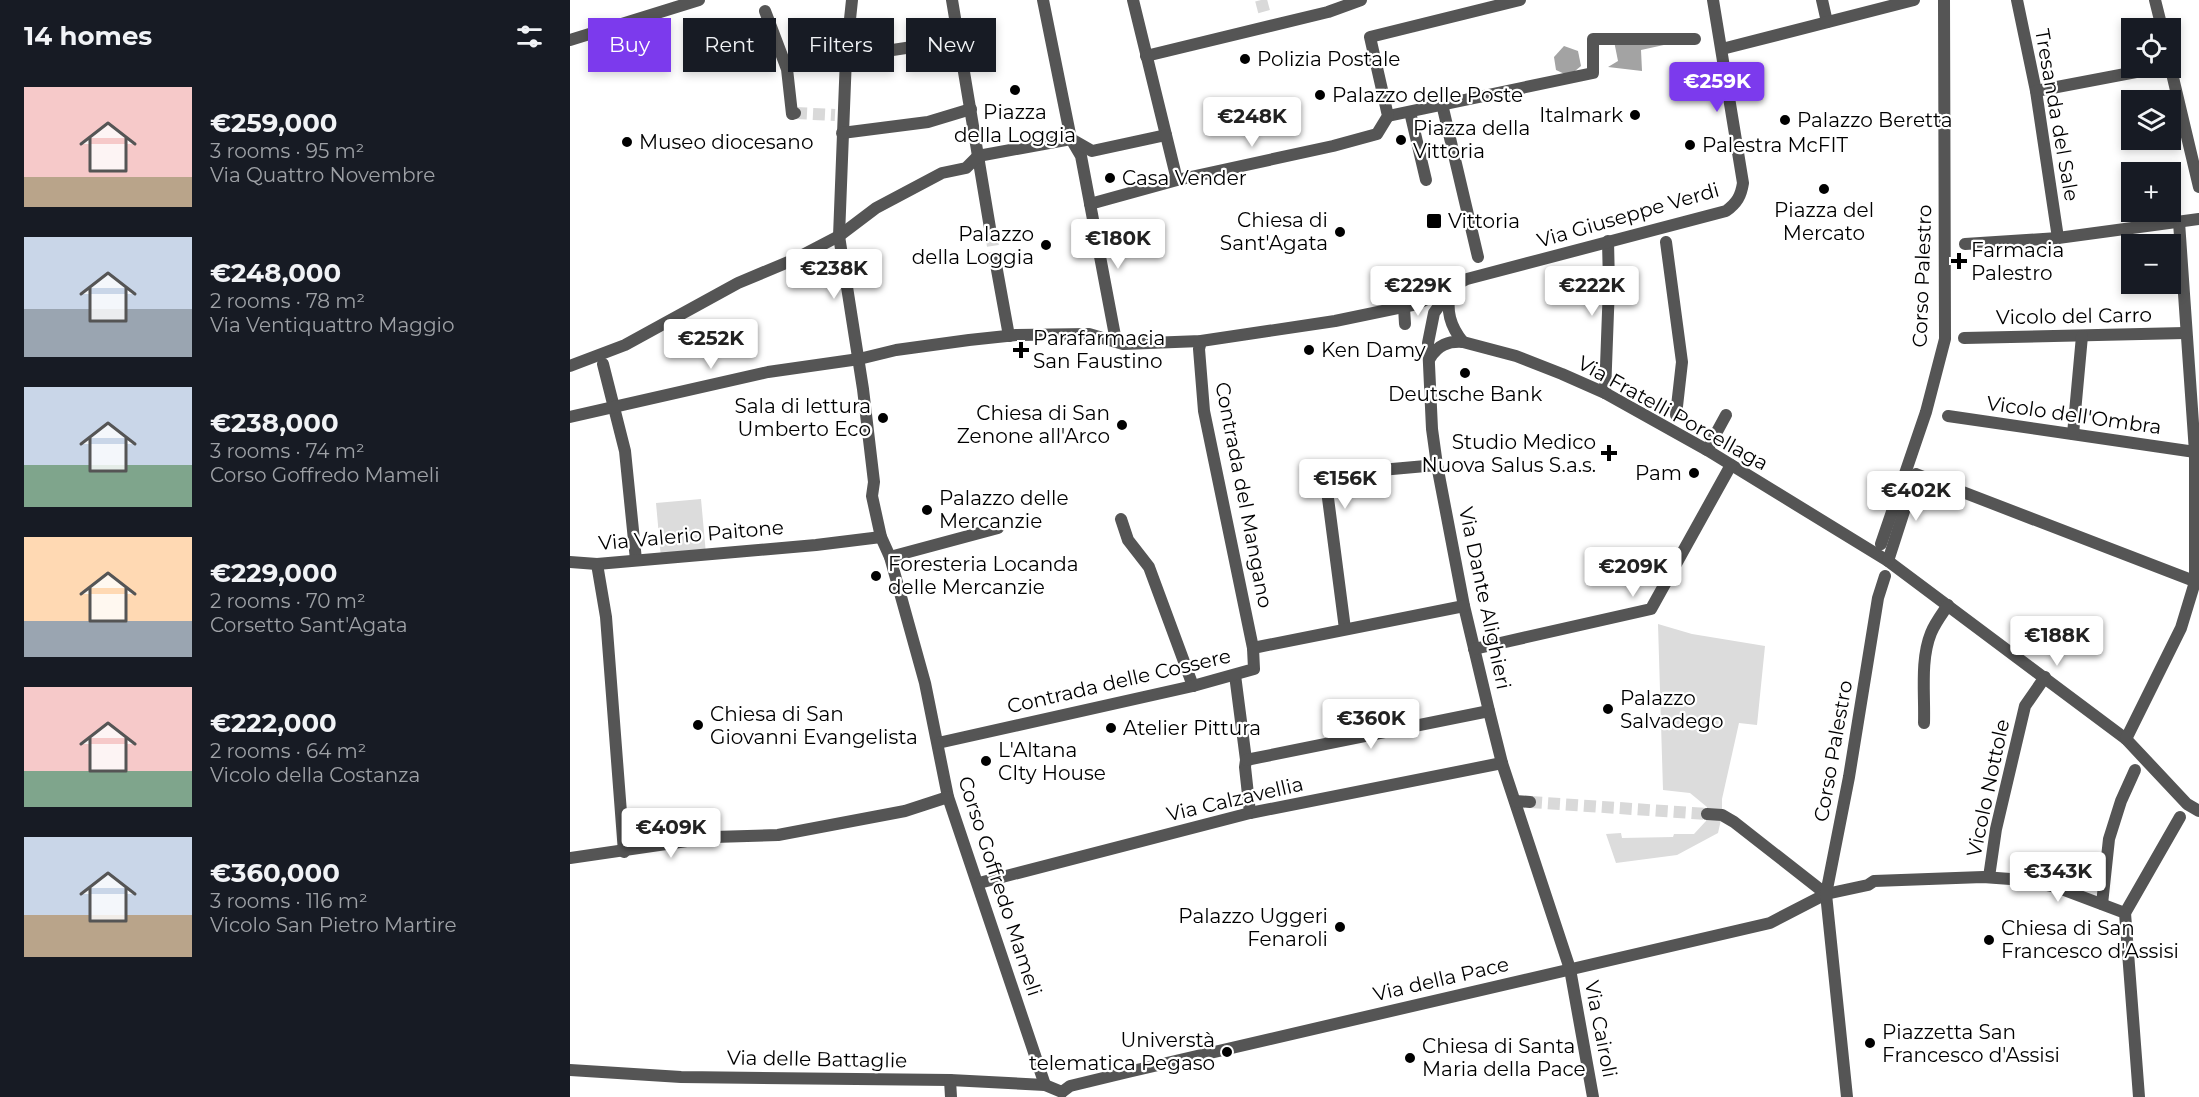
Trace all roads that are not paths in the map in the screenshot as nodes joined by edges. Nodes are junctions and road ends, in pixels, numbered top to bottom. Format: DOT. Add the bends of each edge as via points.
graph roads {
  1 [pos="699,0"];
  2 [pos="852,0"];
  3 [pos="952,0"];
  4 [pos="1043,0"];
  5 [pos="1133,0"];
  6 [pos="1361,0"];
  7 [pos="1520,0"];
  8 [pos="1713,0"];
  9 [pos="1822,0"];
  10 [pos="1914,0"];
  11 [pos="1944,0"];
  12 [pos="2017,0"];
  13 [pos="2155,0"];
  14 [pos="765,11"];
  15 [pos="850,18"];
  16 [pos="955,18"];
  17 [pos="2160,18"];
  18 [pos="1827,22"];
  19 [pos="1695,39"];
  20 [pos="570,40"];
  21 [pos="1722,49"];
  22 [pos="1146,56"];
  23 [pos="844,72"];
  24 [pos="964,72"];
  25 [pos="2121,75"];
  26 [pos="2173,78"];
  27 [pos="2036,91"];
  28 [pos="1442,105"];
  29 [pos="970,109"];
  30 [pos="1410,112"];
  31 [pos="795,113"];
  32 [pos="1389,116"];
  33 [pos="842,133"];
  34 [pos="1166,135"];
  35 [pos="1071,139"];
  36 [pos="978,156"];
  37 [pos="1177,180"];
  38 [pos="1425,180"];
  39 [pos="2199,187"];
  40 [pos="1090,204"];
  41 [pos="2199,219"];
  42 [pos="2179,222"];
  43 [pos="2181,222"];
  44 [pos="991,234"];
  45 [pos="839,236"];
  46 [pos="2058,238"];
  47 [pos="1608,242"];
  48 [pos="1666,242"];
  49 [pos="1965,244"];
  50 [pos="1478,257"];
  51 [pos="996,261"];
  52 [pos="1450,289"];
  53 [pos="1404,307"];
  54 [pos="1406,324"];
  55 [pos="2185,333"];
  56 [pos="1009,336"];
  57 [pos="2082,336"];
  58 [pos="1964,338"];
  59 [pos="1116,341"];
  60 [pos="1463,342"];
  61 [pos="1200,345"];
  62 [pos="1430,358"];
  63 [pos="859,359"];
  64 [pos="603,364"];
  65 [pos="570,366"];
  66 [pos="1605,393"];
  67 [pos="615,408"];
  68 [pos="1676,415"];
  69 [pos="1726,415"];
  70 [pos="1948,416"];
  71 [pos="570,417"];
  72 [pos="2073,434"];
  73 [pos="1707,450"];
  74 [pos="2195,452"];
  75 [pos="1437,465"];
  76 [pos="1731,465"];
  77 [pos="1121,519"];
  78 [pos="998,528"];
  79 [pos="880,537"];
  80 [pos="1881,544"];
  81 [pos="890,557"];
  82 [pos="636,560"];
  83 [pos="1888,561"];
  84 [pos="570,562"];
  85 [pos="597,564"];
  86 [pos="1885,576"];
  87 [pos="2197,583"];
  88 [pos="1948,605"];
  89 [pos="1464,606"];
  90 [pos="1345,629"];
  91 [pos="1253,648"];
  92 [pos="1474,649"];
  93 [pos="1235,675"];
  94 [pos="2045,676"];
  95 [pos="1193,686"];
  96 [pos="1489,711"];
  97 [pos="1924,723"];
  98 [pos="2126,739"];
  99 [pos="943,742"];
  100 [pos="1246,760"];
  101 [pos="1502,763"];
  102 [pos="2135,770"];
  103 [pos="948,796"];
  104 [pos="1515,801"];
  105 [pos="1530,802"];
  106 [pos="2199,811"];
  107 [pos="1250,813"];
  108 [pos="1707,814"];
  109 [pos="2180,817"];
  110 [pos="624,852"];
  111 [pos="570,858"];
  112 [pos="1989,878"];
  113 [pos="979,883"];
  114 [pos="1826,894"];
  115 [pos="2102,904"];
  116 [pos="2125,913"];
  117 [pos="1569,969"];
  118 [pos="570,1070"];
  119 [pos="950,1080"];
  120 [pos="1044,1085"];
  121 [pos="1062,1095"];
  122 [pos="951,1097"];
  123 [pos="1593,1097"];
  124 [pos="1847,1097"];
  125 [pos="2139,1097"];
  1 -- 20 [label="street"];
  2 -- 15 [label="street"];
  3 -- 16 [label="street"];
  4 -- 35 [label="street"];
  5 -- 22 [label="street"];
  6 -- 22 [label="street" via="1328,12 1266,20"];
  7 -- 32 [label="street" via="1370,37"];
  8 -- 21 [label="street"];
  9 -- 18 [label="street"];
  10 -- 18 [label="street"];
  11 -- 80 [label="street, Corso Palestro" via="1944,339 1926,412"];
  12 -- 27 [label="street, Tresanda del Sale"];
  13 -- 17 [label="street"];
  14 -- 31 [label="street" via="787,69 792,114"];
  18 -- 21 [label="street"];
  19 -- 28 [label="street" via="1593,39 1593,73"];
  21 -- 47 [label="street, Via Giuseppe Verdi" via="1743,183 1735,204 1726,211"];
  22 -- 34 [label="street"];
  23 -- 33 [label="street" via="839,116"];
  24 -- 29 [label="street"];
  25 -- 27 [label="street"];
  26 -- 39 [label="street"];
  27 -- 46 [label="street, Tresanda del Sale"];
  28 -- 30 [label="street"];
  28 -- 50 [label="street"];
  29 -- 33 [label="street" via="928,122"];
  29 -- 36 [label="street"];
  30 -- 32 [label="street"];
  30 -- 38 [label="street"];
  32 -- 37 [label="street" via="1377,134"];
  33 -- 45 [label="street"];
  34 -- 35 [label="street" via="1092,151"];
  34 -- 37 [label="street"];
  35 -- 36 [label="street"];
  35 -- 40 [label="street" via="1081,156"];
  36 -- 44 [label="street"];
  36 -- 45 [label="street" via="966,168 942,173 876,208"];
  37 -- 40 [label="street"];
  40 -- 59 [label="street"];
  41 -- 43 [label="street"];
  42 -- 46 [label="street"];
  42 -- 55 [label="street"];
  45 -- 63 [label="street"];
  45 -- 65 [label="street" via="738,283 625,345"];
  46 -- 49 [label="street"];
  47 -- 52 [label="street, Via Giuseppe Verdi" via="1467,279"];
  47 -- 66 [label="street"];
  48 -- 68 [label="street" via="1682,362"];
  51 -- 56 [label="street"];
  52 -- 53 [label="street, Via Giuseppe Verdi"];
  52 -- 60 [label="street" via="1448,311"];
  52 -- 62 [label="street, Via Dante Alighieri" via="1432,321"];
  53 -- 54 [label="street"];
  53 -- 61 [label="street, Via Giuseppe Verdi"];
  55 -- 57 [label="street, Vicolo del Carro"];
  55 -- 74 [label="street"];
  56 -- 59 [label="street, Via Giuseppe Verdi" via="1089,334"];
  56 -- 63 [label="street, Via Giuseppe Verdi" via="896,350"];
  57 -- 58 [label="street, Vicolo del Carro"];
  57 -- 72 [label="street"];
  59 -- 61 [label="street, Via Giuseppe Verdi"];
  60 -- 62 [label="street" via="1440,346"];
  60 -- 66 [label="street, Via Fratelli Porcellaga" via="1516,357"];
  61 -- 91 [label="street, Contrada del Mangano" via="1204,411"];
  62 -- 75 [label="street, Via Dante Alighieri"];
  63 -- 67 [label="street, Via Giuseppe Verdi" via="768,372"];
  63 -- 79 [label="street, Corso Goffredo Mameli" via="874,482 872,496"];
  64 -- 67 [label="street"];
  66 -- 73 [label="street, Via Fratelli Porcellaga"];
  67 -- 71 [label="street, Via Giuseppe Verdi"];
  67 -- 82 [label="street" via="625,451"];
  69 -- 73 [label="street"];
  70 -- 72 [label="street, Vicolo dell'Ombra"];
  72 -- 74 [label="street, Vicolo dell'Ombra"];
  73 -- 76 [label="street, Via Fratelli Porcellaga"];
  74 -- 87 [label="street"];
  75 -- 89 [label="street, Via Dante Alighieri"];
  75 -- 90 [label="street" via="1325,475"];
  76 -- 83 [label="street, Via Fratelli Porcellaga"];
  76 -- 92 [label="street" via="1651,609"];
  77 -- 95 [label="street" via="1128,540 1149,567"];
  78 -- 81 [label="street"];
  79 -- 81 [label="street, Corso Goffredo Mameli"];
  79 -- 82 [label="street, Via Valerio Paitone"];
  81 -- 99 [label="street, Corso Goffredo Mameli"];
  82 -- 85 [label="street, Via Valerio Paitone"];
  83 -- 87 [label="street" via="1916,474"];
  83 -- 88 [label="street, Via Fratelli Porcellaga"];
  84 -- 85 [label="street, Via Valerio Paitone"];
  85 -- 110 [label="street" via="606,617"];
  86 -- 114 [label="street, Corso Palestro"];
  87 -- 98 [label="street" via="2181,628"];
  88 -- 94 [label="street, Via Fratelli Porcellaga"];
  88 -- 97 [label="street" via="1930,634"];
  89 -- 90 [label="street, Contrada delle Cossere"];
  89 -- 92 [label="street, Via Dante Alighieri"];
  90 -- 91 [label="street, Contrada delle Cossere"];
  91 -- 93 [label="street, Contrada delle Cossere" via="1254,669"];
  92 -- 96 [label="street, Via Dante Alighieri"];
  93 -- 95 [label="street, Contrada delle Cossere"];
  93 -- 100 [label="street"];
  94 -- 98 [label="street, Via Fratelli Porcellaga"];
  94 -- 112 [label="street, Vicolo Nottole" via="2025,706 1996,829"];
  95 -- 99 [label="street, Contrada delle Cossere"];
  96 -- 100 [label="street"];
  96 -- 101 [label="street, Via Dante Alighieri"];
  98 -- 106 [label="street, Via Fratelli Porcellaga" via="2187,804"];
  99 -- 103 [label="street, Corso Goffredo Mameli"];
  100 -- 107 [label="street"];
  101 -- 104 [label="street, Via Dante Alighieri"];
  101 -- 107 [label="street, Via Calzavellia"];
  102 -- 115 [label="street" via="2109,839"];
  103 -- 110 [label="street" via="905,811 778,835 714,837"];
  103 -- 113 [label="street, Corso Goffredo Mameli"];
  104 -- 105 [label="street"];
  104 -- 117 [label="street, Via Dante Alighieri"];
  107 -- 113 [label="street, Via Calzavellia"];
  108 -- 114 [label="street" via="1722,815 1734,822"];
  109 -- 116 [label="street"];
  110 -- 111 [label="street"];
  112 -- 114 [label="street, Via della Pace" via="1874,881"];
  112 -- 115 [label="street, Via della Pace" via="2043,883"];
  113 -- 120 [label="street, Corso Goffredo Mameli"];
  114 -- 117 [label="street, Via della Pace" via="1770,922"];
  114 -- 124 [label="street, Corso Palestro"];
  115 -- 116 [label="street, Via della Pace"];
  116 -- 125 [label="street"];
  117 -- 121 [label="street, Via della Pace" via="1070,1086"];
  117 -- 123 [label="street, Via Cairoli"];
  118 -- 119 [label="street, Via delle Battaglie" via="681,1077"];
  119 -- 120 [label="street, Via delle Battaglie"];
  119 -- 122 [label="street"];
  120 -- 121 [label="street, Via delle Battaglie"];
}
